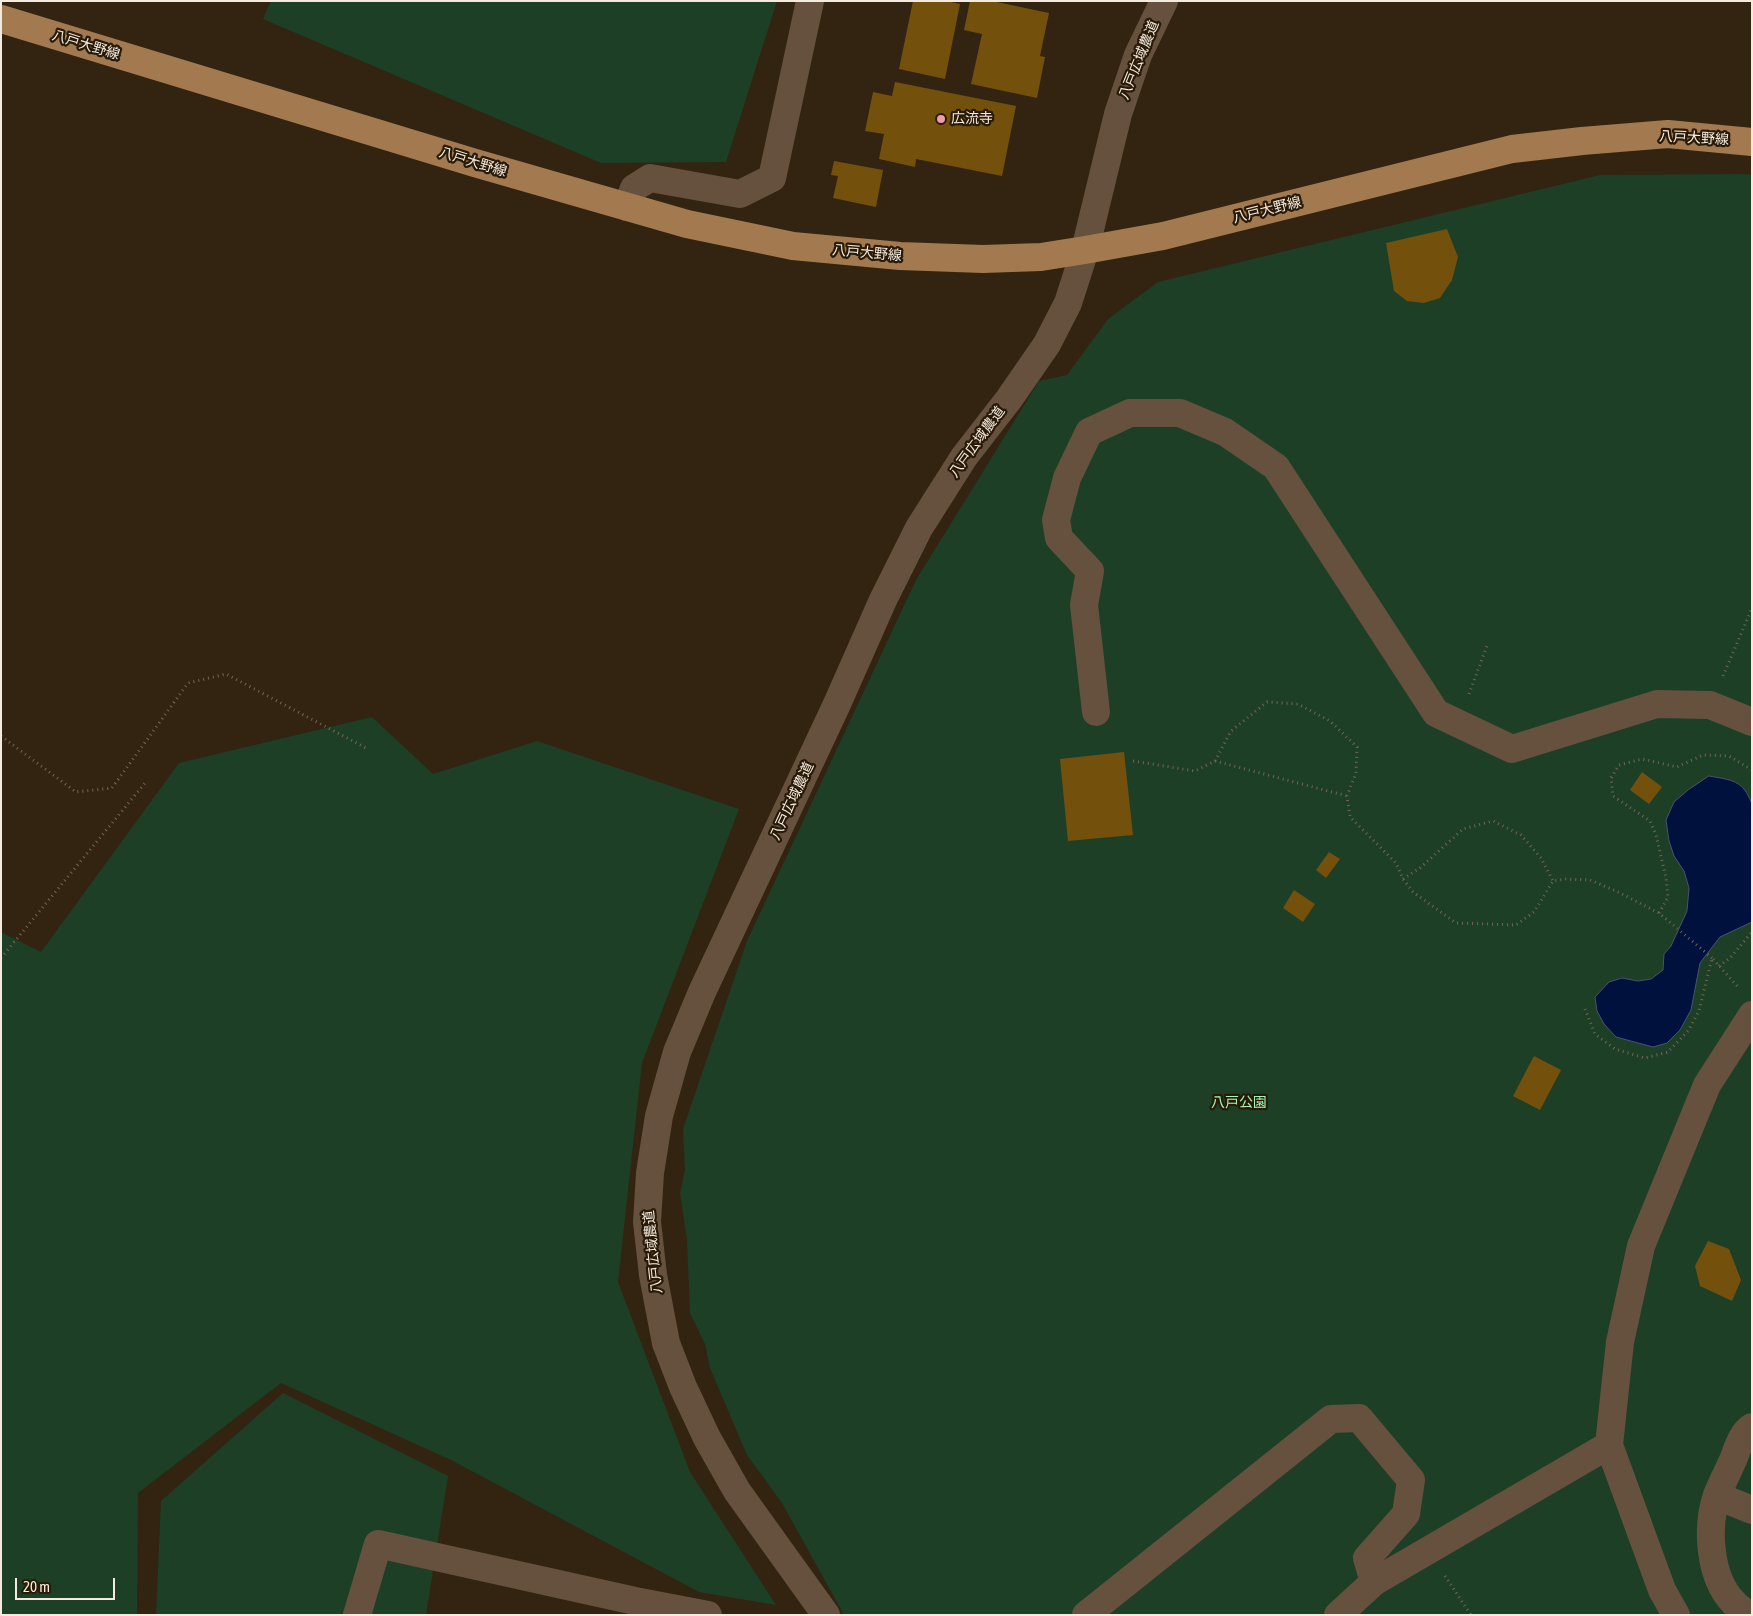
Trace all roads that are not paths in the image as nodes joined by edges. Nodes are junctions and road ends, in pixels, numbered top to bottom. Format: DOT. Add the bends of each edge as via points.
graph roads {
  1 [pos="810,1"];
  2 [pos="1164,1"];
  3 [pos="1,20"];
  4 [pos="1752,142"];
  5 [pos="627,207"];
  6 [pos="1085,250"];
  7 [pos="1096,712"];
  8 [pos="1752,722"];
  9 [pos="1749,1005"];
  10 [pos="1752,1427"];
  11 [pos="1609,1445"];
  12 [pos="1717,1496"];
  13 [pos="1752,1510"];
  14 [pos="1374,1582"];
  15 [pos="357,1615"];
  16 [pos="708,1615"];
  17 [pos="826,1615"];
  18 [pos="1086,1615"];
  19 [pos="1338,1615"];
  20 [pos="1676,1615"];
  21 [pos="1749,1615"];
  1 -- 5 [label="street" via="772,178 740,194 650,178 634,188"];
  2 -- 6 [label="street, 八戸広域農道" via="1138,55 1118,114"];
  3 -- 5 [label="main road, 八戸大野線"];
  4 -- 6 [label="main road, 八戸大野線" via="1668,134 1512,149 1163,236"];
  5 -- 6 [label="main road, 八戸大野線" via="687,224 793,246 900,256 983,259 1041,257"];
  6 -- 17 [label="street, 八戸広域農道" via="1068,302 1047,344 964,457 910,546 702,992 677,1052 659,1116 650,1173 647,1222 666,1343 707,1438 737,1491"];
  7 -- 8 [label="street" via="1084,605 1090,571 1059,538 1056,520 1066,478 1089,432 1130,413 1180,413 1225,432 1276,467 1436,713 1512,749 1657,704 1710,705"];
  9 -- 11 [label="street" via="1707,1085 1642,1246 1620,1342"];
  10 -- 12 [label="street" via="1742,1439"];
  11 -- 14 [label="street"];
  11 -- 20 [label="street" via="1662,1590"];
  12 -- 13 [label="street"];
  12 -- 21 [label="street" via="1712,1518 1712,1560 1727,1594"];
  14 -- 18 [label="street" via="1367,1558 1406,1514 1411,1480 1359,1418 1331,1419"];
  14 -- 19 [label="street"];
  15 -- 16 [label="street" via="378,1544"];
}
